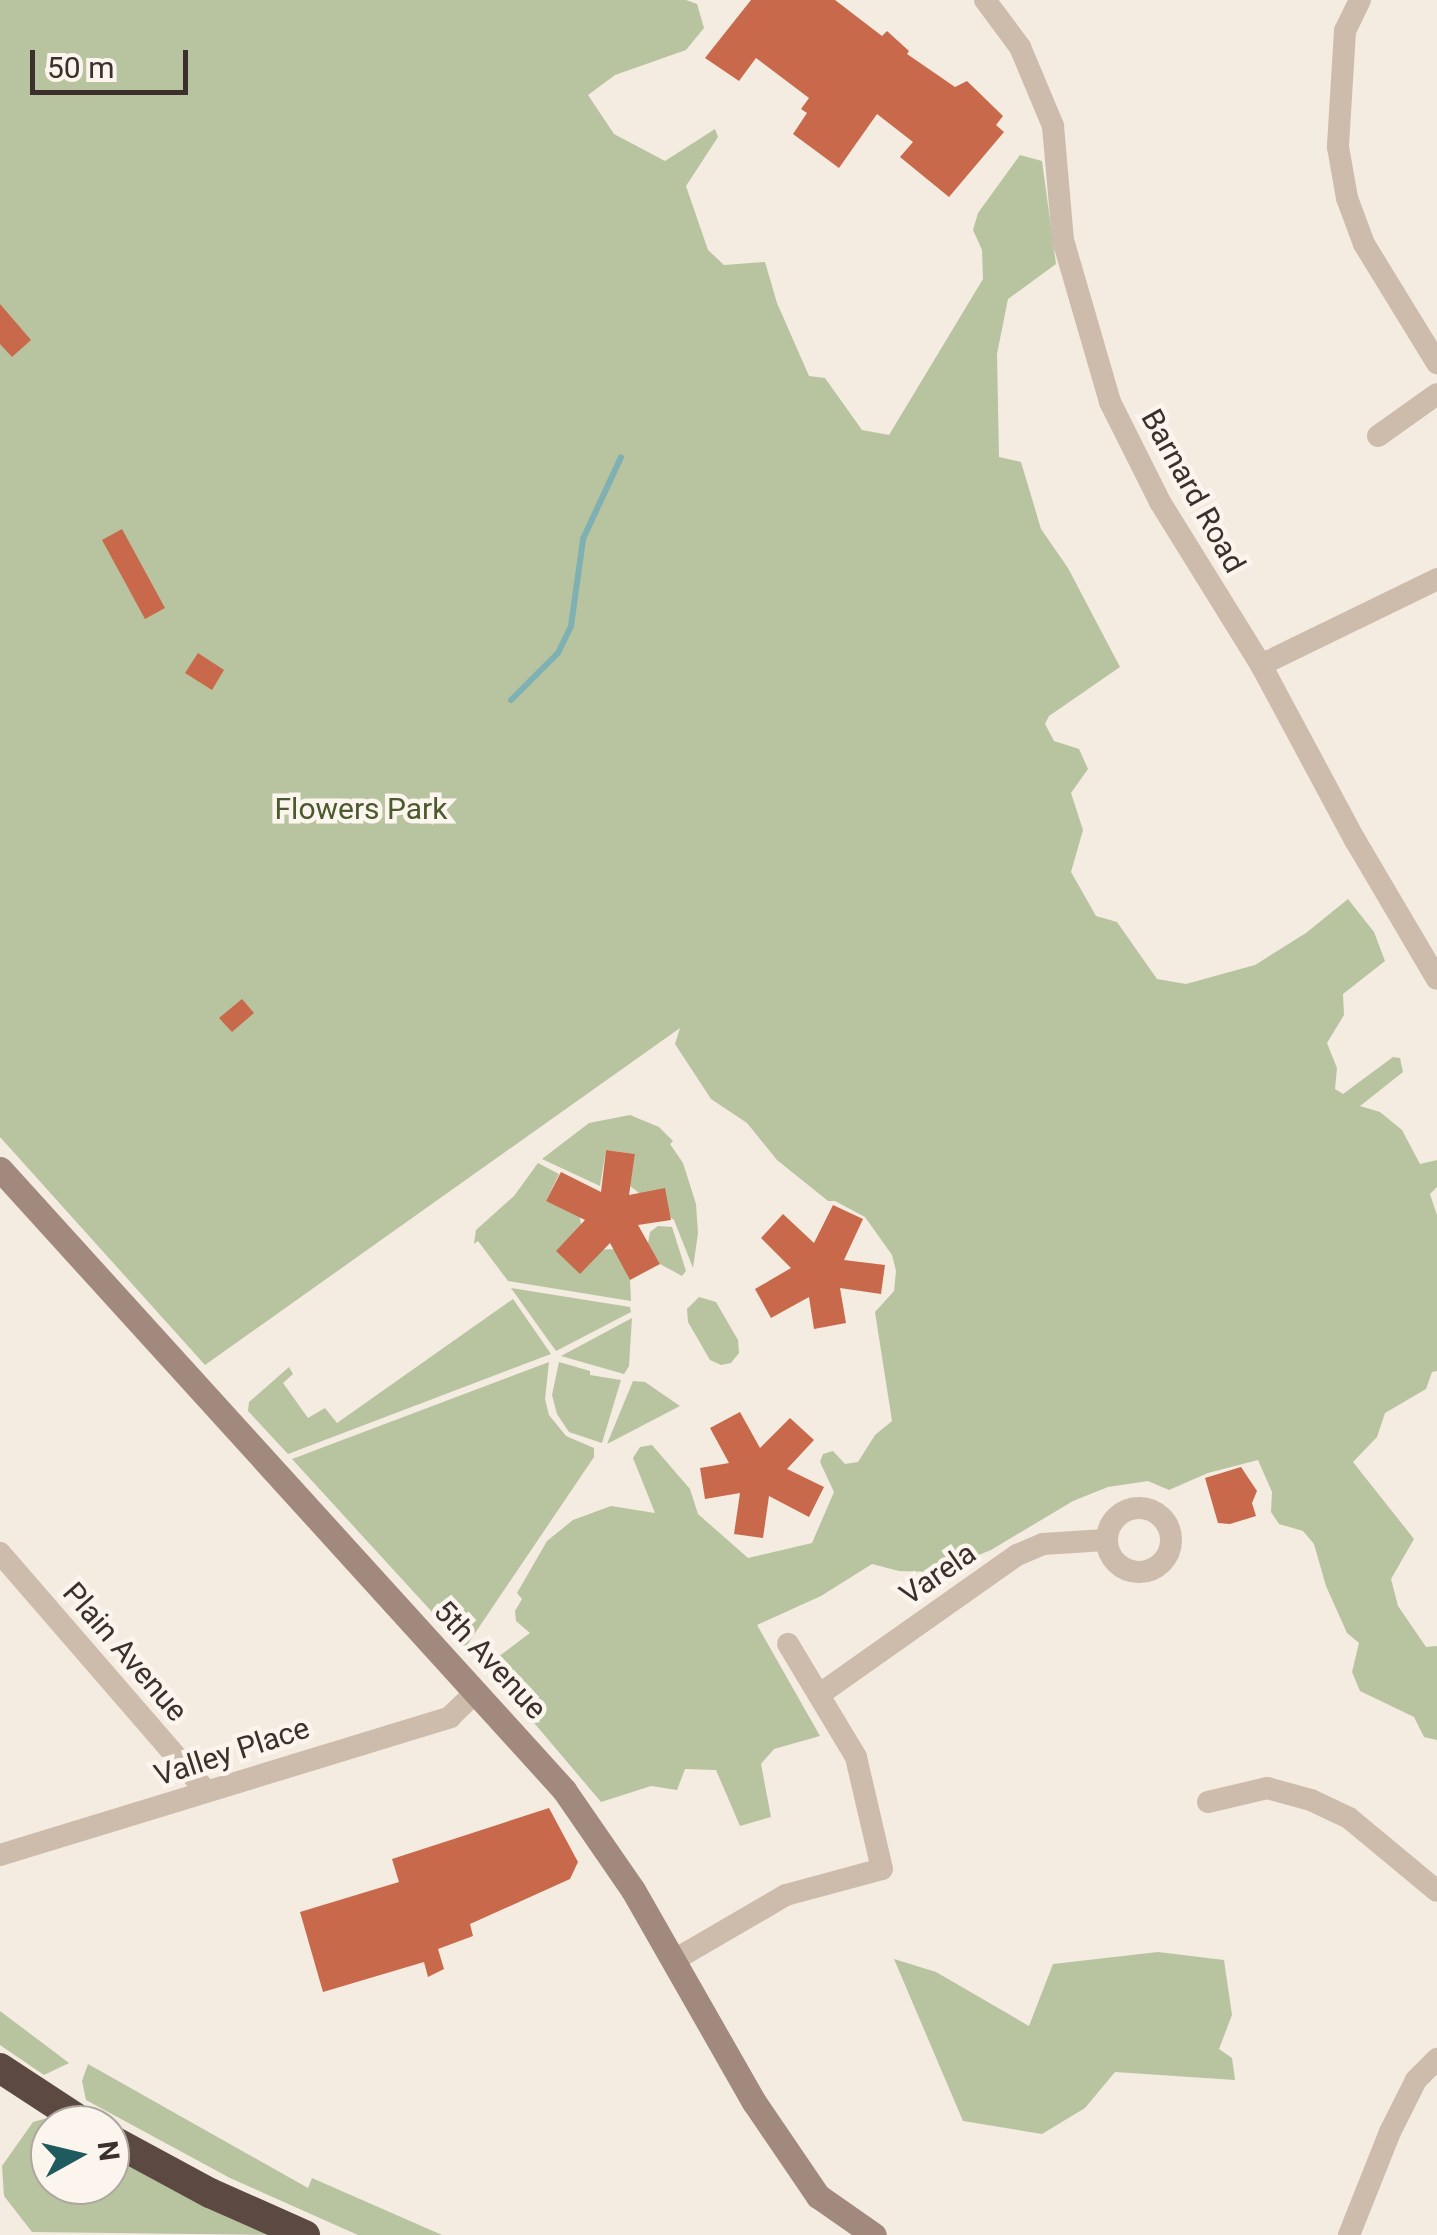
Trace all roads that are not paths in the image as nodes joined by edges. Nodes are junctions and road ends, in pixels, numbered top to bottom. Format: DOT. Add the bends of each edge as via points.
graph roads {
  1 [pos="1360,0"];
  2 [pos="1001,6"];
  3 [pos="1437,363"];
  4 [pos="1437,394"];
  5 [pos="1378,436"];
  6 [pos="1437,578"];
  7 [pos="1261,665"];
  8 [pos="1437,979"];
  9 [pos="0,1168"];
  10 [pos="1105,1540"];
  11 [pos="0,1553"];
  12 [pos="788,1644"];
  13 [pos="475,1694"];
  14 [pos="820,1694"];
  15 [pos="205,1790"];
  16 [pos="1208,1802"];
  17 [pos="0,1856"];
  18 [pos="1437,1891"];
  19 [pos="676,1959"];
  20 [pos="1437,2059"];
  21 [pos="0,2068"];
  22 [pos="56,2105"];
  23 [pos="130,2150"];
  24 [pos="305,2235"];
  25 [pos="874,2235"];
  26 [pos="1349,2235"];
  1 -- 3 [label="street" via="1345,31 1338,147 1347,198 1364,244"];
  2 -- 7 [label="street, Barnard Road" via="1052,126 1063,240 1110,402 1160,502"];
  4 -- 5 [label="street"];
  6 -- 7 [label="street"];
  7 -- 8 [label="street, Barnard Road"];
  9 -- 13 [label="street, 5th Avenue"];
  10 -- 14 [label="street, Varela" via="1043,1544 1017,1555"];
  11 -- 15 [label="street, Plain Avenue"];
  12 -- 14 [label="street"];
  13 -- 15 [label="street, Valley Place" via="450,1716"];
  13 -- 19 [label="street, 5th Avenue" via="584,1815"];
  14 -- 19 [label="street" via="856,1757 882,1870 786,1895"];
  15 -- 17 [label="street, Valley Place"];
  16 -- 18 [label="street" via="1267,1788 1312,1800 1350,1818"];
  19 -- 25 [label="street, 5th Avenue" via="754,2102 818,2196"];
  20 -- 26 [label="street" via="1416,2080 1390,2132"];
  21 -- 22 [label="highway"];
  23 -- 24 [label="highway"];
}
